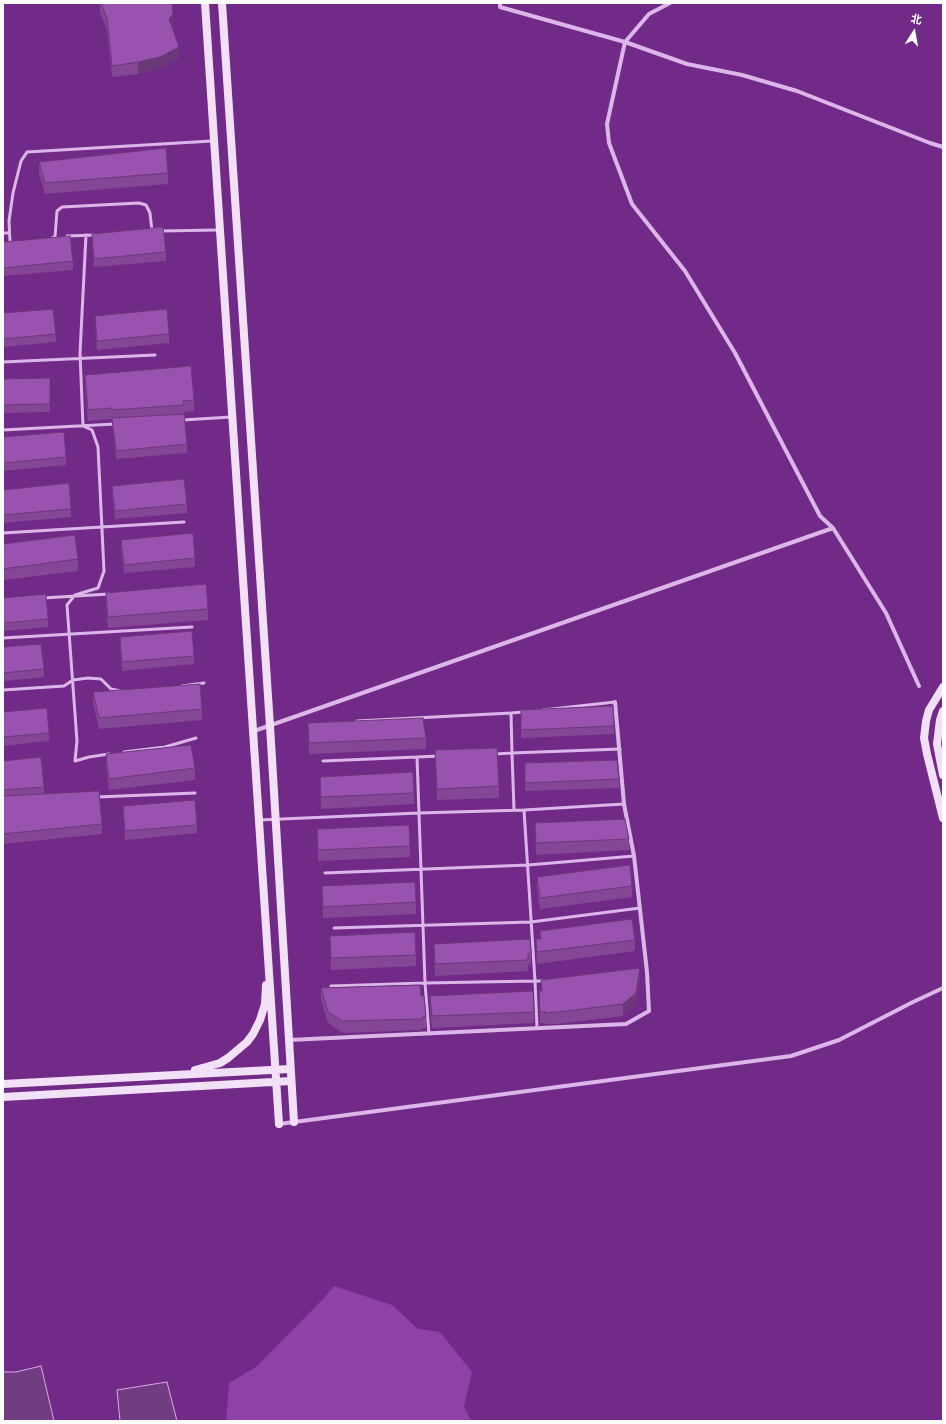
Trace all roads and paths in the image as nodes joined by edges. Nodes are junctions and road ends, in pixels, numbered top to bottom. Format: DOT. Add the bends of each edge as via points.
graph roads {
  1 [pos="205,3"];
  2 [pos="222,3"];
  3 [pos="500,3"];
  4 [pos="670,3"];
  5 [pos="625,42"];
  6 [pos="214,141"];
  7 [pos="943,146"];
  8 [pos="220,230"];
  9 [pos="144,231"];
  10 [pos="152,231"];
  11 [pos="9,232"];
  12 [pos="3,233"];
  13 [pos="101,234"];
  14 [pos="86,235"];
  15 [pos="55,237"];
  16 [pos="47,240"];
  17 [pos="10,242"];
  18 [pos="17,242"];
  19 [pos="3,246"];
  20 [pos="155,356"];
  21 [pos="80,358"];
  22 [pos="3,362"];
  23 [pos="232,417"];
  24 [pos="177,421"];
  25 [pos="122,424"];
  26 [pos="82,426"];
  27 [pos="3,430"];
  28 [pos="184,522"];
  29 [pos="102,527"];
  30 [pos="833,528"];
  31 [pos="3,533"];
  32 [pos="112,594"];
  33 [pos="74,596"];
  34 [pos="42,598"];
  35 [pos="192,627"];
  36 [pos="69,634"];
  37 [pos="3,638"];
  38 [pos="73,680"];
  39 [pos="204,683"];
  40 [pos="181,686"];
  41 [pos="919,686"];
  42 [pos="943,687"];
  43 [pos="3,690"];
  44 [pos="127,692"];
  45 [pos="615,702"];
  46 [pos="535,710"];
  47 [pos="527,711"];
  48 [pos="943,711"];
  49 [pos="512,713"];
  50 [pos="352,721"];
  51 [pos="270,726"];
  52 [pos="254,731"];
  53 [pos="196,738"];
  54 [pos="620,749"];
  55 [pos="119,753"];
  56 [pos="512,753"];
  57 [pos="112,754"];
  58 [pos="488,754"];
  59 [pos="441,756"];
  60 [pos="417,757"];
  61 [pos="323,761"];
  62 [pos="943,775"];
  63 [pos="195,792"];
  64 [pos="94,798"];
  65 [pos="624,804"];
  66 [pos="514,810"];
  67 [pos="524,810"];
  68 [pos="419,813"];
  69 [pos="943,818"];
  70 [pos="276,819"];
  71 [pos="259,820"];
  72 [pos="634,856"];
  73 [pos="528,865"];
  74 [pos="421,870"];
  75 [pos="325,873"];
  76 [pos="640,908"];
  77 [pos="531,922"];
  78 [pos="423,925"];
  79 [pos="334,928"];
  80 [pos="268,956"];
  81 [pos="640,972"];
  82 [pos="648,972"];
  83 [pos="550,980"];
  84 [pos="535,981"];
  85 [pos="425,983"];
  86 [pos="331,986"];
  87 [pos="943,988"];
  88 [pos="537,1028"];
  89 [pos="429,1034"];
  90 [pos="289,1040"];
  91 [pos="290,1069"];
  92 [pos="276,1070"];
  93 [pos="180,1074"];
  94 [pos="291,1081"];
  95 [pos="276,1082"];
  96 [pos="3,1084"];
  97 [pos="3,1097"];
  98 [pos="294,1122"];
  99 [pos="279,1124"];
  1 -- 6 [label="street"];
  2 -- 51 [label="street"];
  3 -- 5 [label="street" via="500,7"];
  4 -- 5 [label="street" via="649,14"];
  5 -- 7 [label="street" via="687,64 742,75 797,91"];
  5 -- 30 [label="street" via="606,124 609,143 632,204 685,270 736,353 820,516"];
  6 -- 8 [label="street"];
  6 -- 11 [label="lane" via="27,152 21,161 13,193 8,221"];
  8 -- 10 [label="lane"];
  8 -- 23 [label="street"];
  9 -- 10 [label="lane"];
  10 -- 15 [label="lane" via="149,208 139,203 62,207 57,210"];
  11 -- 12 [label="lane"];
  11 -- 17 [label="lane"];
  13 -- 14 [label="lane"];
  14 -- 15 [label="lane"];
  14 -- 21 [label="lane"];
  15 -- 16 [label="lane"];
  17 -- 18 [label="lane"];
  17 -- 19 [label="lane"];
  20 -- 21 [label="lane"];
  21 -- 22 [label="lane"];
  21 -- 26 [label="lane"];
  23 -- 24 [label="lane"];
  23 -- 52 [label="street"];
  25 -- 26 [label="lane"];
  26 -- 27 [label="lane"];
  26 -- 29 [label="lane" via="92,430 98,447"];
  28 -- 29 [label="lane"];
  29 -- 31 [label="lane"];
  29 -- 33 [label="lane" via="104,571 98,588"];
  30 -- 41 [label="street" via="886,613"];
  30 -- 51 [label="street"];
  32 -- 33 [label="lane"];
  33 -- 34 [label="lane"];
  33 -- 36 [label="lane" via="67,605"];
  35 -- 36 [label="lane"];
  36 -- 37 [label="lane"];
  36 -- 38 [label="lane"];
  38 -- 43 [label="lane" via="64,686"];
  38 -- 44 [label="lane" via="101,679 110,689"];
  38 -- 57 [label="lane" via="77,741 75,761 89,756"];
  39 -- 40 [label="lane"];
  42 -- 69 [label="street" via="929,710 924,738"];
  45 -- 46 [label="lane"];
  45 -- 54 [label="street"];
  47 -- 49 [label="lane"];
  48 -- 62 [label="street" via="937,744"];
  49 -- 50 [label="lane"];
  49 -- 56 [label="lane"];
  51 -- 52 [label="street"];
  51 -- 70 [label="street"];
  52 -- 71 [label="street"];
  53 -- 55 [label="lane" via="164,748"];
  54 -- 56 [label="lane"];
  54 -- 65 [label="street"];
  56 -- 58 [label="lane"];
  56 -- 66 [label="lane"];
  59 -- 60 [label="lane"];
  60 -- 61 [label="lane"];
  60 -- 68 [label="lane"];
  63 -- 64 [label="lane"];
  65 -- 67 [label="lane"];
  65 -- 72 [label="street"];
  66 -- 67 [label="lane"];
  66 -- 68 [label="lane"];
  67 -- 73 [label="lane"];
  68 -- 70 [label="lane"];
  68 -- 74 [label="lane"];
  70 -- 71 [label="lane"];
  70 -- 90 [label="street"];
  71 -- 80 [label="street"];
  72 -- 73 [label="lane"];
  72 -- 76 [label="street"];
  73 -- 74 [label="lane"];
  73 -- 77 [label="lane"];
  74 -- 75 [label="lane"];
  74 -- 78 [label="lane"];
  76 -- 77 [label="lane"];
  76 -- 82 [label="street"];
  77 -- 78 [label="lane"];
  77 -- 84 [label="lane"];
  78 -- 79 [label="lane"];
  78 -- 85 [label="lane"];
  80 -- 92 [label="street"];
  80 -- 93 [label="street" via="264,1004 254,1034 236,1053 220,1063"];
  81 -- 82 [label="lane"];
  82 -- 88 [label="street" via="648,1011 626,1024"];
  83 -- 84 [label="lane"];
  84 -- 85 [label="lane"];
  84 -- 88 [label="lane"];
  85 -- 86 [label="lane"];
  85 -- 89 [label="lane"];
  87 -- 98 [label="street" via="839,1040 792,1056"];
  88 -- 89 [label="street"];
  89 -- 90 [label="street"];
  90 -- 91 [label="street"];
  91 -- 92 [label="street"];
  91 -- 94 [label="street"];
  92 -- 93 [label="street"];
  92 -- 95 [label="street"];
  93 -- 96 [label="street"];
  94 -- 95 [label="street"];
  94 -- 98 [label="street"];
  95 -- 97 [label="street"];
  95 -- 99 [label="street"];
  98 -- 99 [label="street"];
}
